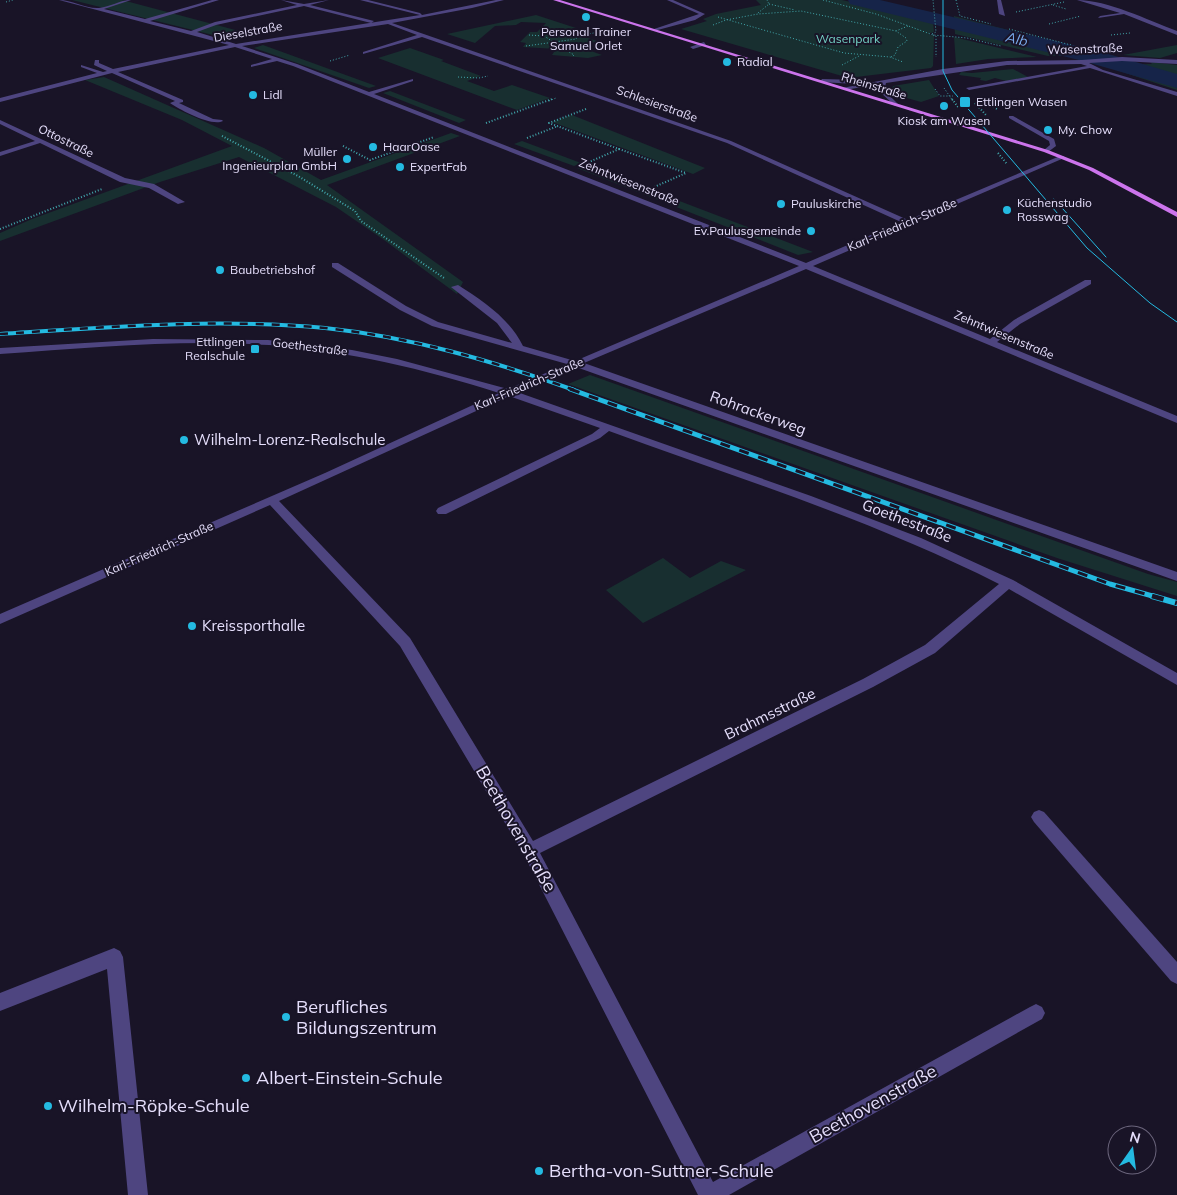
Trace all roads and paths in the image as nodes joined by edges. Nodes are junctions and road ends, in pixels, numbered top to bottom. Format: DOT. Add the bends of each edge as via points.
graph roads {
  1 [pos="13,0"];
  2 [pos="61,0"];
  3 [pos="129,0"];
  4 [pos="217,0"];
  5 [pos="283,0"];
  6 [pos="327,0"];
  7 [pos="362,0"];
  8 [pos="502,0"];
  9 [pos="556,0"];
  10 [pos="669,0"];
  11 [pos="767,0"];
  12 [pos="823,0"];
  13 [pos="933,0"];
  14 [pos="956,0"];
  15 [pos="999,0"];
  16 [pos="1079,0"];
  17 [pos="6,2"];
  18 [pos="1067,2"];
  19 [pos="768,4"];
  20 [pos="304,5"];
  21 [pos="100,9"];
  22 [pos="1069,10"];
  23 [pos="801,11"];
  24 [pos="1077,13"];
  25 [pos="1125,13"];
  26 [pos="703,14"];
  27 [pos="758,14"];
  28 [pos="1003,15"];
  29 [pos="424,16"];
  30 [pos="1100,17"];
  31 [pos="146,20"];
  32 [pos="726,20"];
  33 [pos="375,23"];
  34 [pos="634,23"];
  35 [pos="390,24"];
  36 [pos="1049,24"];
  37 [pos="708,26"];
  38 [pos="909,26"];
  39 [pos="996,26"];
  40 [pos="1005,28"];
  41 [pos="656,30"];
  42 [pos="896,31"];
  43 [pos="193,32"];
  44 [pos="1177,33"];
  45 [pos="932,34"];
  46 [pos="422,35"];
  47 [pos="529,35"];
  48 [pos="261,41"];
  49 [pos="554,42"];
  50 [pos="704,44"];
  51 [pos="237,45"];
  52 [pos="273,46"];
  53 [pos="526,46"];
  54 [pos="1003,46"];
  55 [pos="693,47"];
  56 [pos="1079,47"];
  57 [pos="365,53"];
  58 [pos="936,56"];
  59 [pos="572,57"];
  60 [pos="890,57"];
  61 [pos="278,59"];
  62 [pos="97,61"];
  63 [pos="328,62"];
  64 [pos="1082,62"];
  65 [pos="1177,62"];
  66 [pos="1007,63"];
  67 [pos="83,66"];
  68 [pos="253,66"];
  69 [pos="1092,68"];
  70 [pos="114,70"];
  71 [pos="101,73"];
  72 [pos="929,74"];
  73 [pos="1034,77"];
  74 [pos="905,78"];
  75 [pos="411,80"];
  76 [pos="822,81"];
  77 [pos="883,83"];
  78 [pos="942,85"];
  79 [pos="845,88"];
  80 [pos="969,88"];
  81 [pos="580,89"];
  82 [pos="368,94"];
  83 [pos="1177,94"];
  84 [pos="609,99"];
  85 [pos="0,100"];
  86 [pos="895,104"];
  87 [pos="960,110"];
  88 [pos="1011,117"];
  89 [pos="220,121"];
  90 [pos="0,122"];
  91 [pos="559,126"];
  92 [pos="461,130"];
  93 [pos="222,136"];
  94 [pos="40,141"];
  95 [pos="342,146"];
  96 [pos="504,147"];
  97 [pos="619,149"];
  98 [pos="1046,151"];
  99 [pos="0,154"];
  100 [pos="1062,157"];
  101 [pos="568,171"];
  102 [pos="123,180"];
  103 [pos="652,188"];
  104 [pos="181,202"];
  105 [pos="1177,215"];
  106 [pos="909,223"];
  107 [pos="0,229"];
  108 [pos="335,265"];
  109 [pos="806,266"];
  110 [pos="447,280"];
  111 [pos="1088,282"];
  112 [pos="455,287"];
  113 [pos="990,343"];
  114 [pos="518,346"];
  115 [pos="0,351"];
  116 [pos="577,364"];
  117 [pos="509,392"];
  118 [pos="1177,420"];
  119 [pos="608,427"];
  120 [pos="271,500"];
  121 [pos="442,511"];
  122 [pos="1177,577"];
  123 [pos="1009,583"];
  124 [pos="0,619"];
  125 [pos="1177,680"];
  126 [pos="1039,818"];
  127 [pos="530,850"];
  128 [pos="1177,975"];
  129 [pos="0,1002"];
  130 [pos="1036,1013"];
  131 [pos="138,1195"];
  132 [pos="709,1195"];
  1 -- 17 [label="path"];
  2 -- 21 [label="street, Zehntwiesenstraße"];
  3 -- 21 [label="street"];
  4 -- 31 [label="street"];
  5 -- 20 [label="street"];
  6 -- 20 [label="street"];
  7 -- 29 [label="street"];
  8 -- 29 [label="street, Dieselstraße"];
  9 -- 34 [label="main road, Rheinstraße"];
  10 -- 26 [label="street"];
  11 -- 19 [label="path"];
  12 -- 38 [label="path"];
  13 -- 45 [label="path" via="936,32"];
  14 -- 39 [label="path" via="960,16"];
  15 -- 28 [label="street"];
  16 -- 25 [label="street"];
  18 -- 22 [label="path" via="1052,5"];
  19 -- 23 [label="path"];
  19 -- 27 [label="path"];
  20 -- 33 [label="street"];
  20 -- 43 [label="street" via="215,24"];
  21 -- 31 [label="street, Zehntwiesenstraße"];
  23 -- 27 [label="path"];
  23 -- 42 [label="path"];
  24 -- 36 [label="path" via="1085,15"];
  25 -- 30 [label="street"];
  25 -- 44 [label="street"];
  26 -- 32 [label="path" via="710,13"];
  26 -- 41 [label="street"];
  27 -- 32 [label="path"];
  29 -- 33 [label="street, Dieselstraße"];
  31 -- 43 [label="street, Zehntwiesenstraße"];
  32 -- 37 [label="path"];
  32 -- 60 [label="path" via="844,53"];
  33 -- 48 [label="street, Dieselstraße"];
  34 -- 41 [label="main road, Rheinstraße"];
  34 -- 49 [label="path"];
  35 -- 46 [label="street, Schlesierstraße"];
  38 -- 42 [label="path"];
  38 -- 45 [label="path"];
  40 -- 56 [label="path"];
  41 -- 50 [label="main road, Rheinstraße"];
  42 -- 60 [label="path" via="907,41"];
  43 -- 51 [label="street, Zehntwiesenstraße"];
  45 -- 54 [label="path"];
  45 -- 58 [label="path" via="936,36"];
  46 -- 57 [label="street"];
  46 -- 81 [label="street, Schlesierstraße"];
  47 -- 49 [label="path" via="544,36"];
  48 -- 51 [label="street, Dieselstraße"];
  48 -- 52 [label="street"];
  49 -- 53 [label="path"];
  49 -- 59 [label="path" via="574,55"];
  50 -- 55 [label="street"];
  50 -- 76 [label="main road, Rheinstraße"];
  51 -- 61 [label="street, Zehntwiesenstraße"];
  51 -- 70 [label="street, Dieselstraße"];
  57 -- 63 [label="path"];
  60 -- 72 [label="path"];
  61 -- 68 [label="street"];
  61 -- 82 [label="street, Zehntwiesenstraße"];
  62 -- 70 [label="street" via="96,64"];
  64 -- 65 [label="street, Wasenstraße" via="1120,59"];
  64 -- 66 [label="street, Wasenstraße"];
  64 -- 69 [label="street"];
  66 -- 72 [label="street, Wasenstraße"];
  66 -- 73 [label="street"];
  67 -- 71 [label="street"];
  69 -- 73 [label="street"];
  69 -- 83 [label="street"];
  70 -- 71 [label="street, Dieselstraße"];
  70 -- 89 [label="street" via="180,100 173,103 212,121"];
  71 -- 85 [label="street, Dieselstraße"];
  72 -- 74 [label="street, Wasenstraße"];
  73 -- 80 [label="street"];
  74 -- 76 [label="street, Wasenstraße"];
  74 -- 77 [label="street, Wasenstraße"];
  75 -- 82 [label="street"];
  76 -- 79 [label="main road, Rheinstraße"];
  77 -- 79 [label="street, Wasenstraße"];
  77 -- 86 [label="street" via="880,90"];
  78 -- 87 [label="path"];
  79 -- 86 [label="main road, Rheinstraße"];
  81 -- 84 [label="street, Schlesierstraße"];
  81 -- 92 [label="path"];
  82 -- 92 [label="street, Zehntwiesenstraße"];
  84 -- 91 [label="path" via="549,123"];
  84 -- 106 [label="street, Schlesierstraße" via="729,142"];
  86 -- 98 [label="main road, Rheinstraße"];
  88 -- 98 [label="street" via="1052,140 1053,146"];
  90 -- 94 [label="street, Ottostraße"];
  91 -- 96 [label="path"];
  91 -- 97 [label="path"];
  92 -- 95 [label="path" via="370,160"];
  92 -- 96 [label="street, Zehntwiesenstraße"];
  93 -- 110 [label="path" via="355,211 361,221"];
  94 -- 99 [label="street"];
  94 -- 102 [label="street, Ottostraße"];
  96 -- 101 [label="street, Zehntwiesenstraße"];
  97 -- 101 [label="path"];
  97 -- 103 [label="path" via="686,173"];
  98 -- 100 [label="main road, Rheinstraße"];
  100 -- 105 [label="main road, Rheinstraße"];
  100 -- 106 [label="street, Karl-Friedrich-Straße"];
  101 -- 109 [label="street, Zehntwiesenstraße"];
  102 -- 104 [label="street, Ottostraße" via="151,186"];
  102 -- 107 [label="path"];
  106 -- 109 [label="street, Karl-Friedrich-Straße"];
  108 -- 114 [label="street, Rohrackerweg" via="435,324"];
  109 -- 113 [label="street, Zehntwiesenstraße"];
  109 -- 116 [label="street, Karl-Friedrich-Straße"];
  111 -- 113 [label="street" via="1017,322"];
  112 -- 114 [label="street" via="515,336"];
  113 -- 118 [label="street, Zehntwiesenstraße"];
  114 -- 116 [label="street, Rohrackerweg"];
  115 -- 117 [label="street, Goethestraße" via="163,341 251,341 368,354 437,370"];
  116 -- 117 [label="street, Karl-Friedrich-Straße"];
  116 -- 122 [label="street, Rohrackerweg"];
  117 -- 119 [label="street, Goethestraße"];
  117 -- 120 [label="street, Karl-Friedrich-Straße"];
  119 -- 121 [label="street" via="596,436"];
  119 -- 123 [label="street, Goethestraße" via="889,530"];
  120 -- 124 [label="street, Karl-Friedrich-Straße"];
  120 -- 127 [label="street, Beethovenstraße" via="405,642"];
  123 -- 125 [label="street, Goethestraße"];
  123 -- 127 [label="street, Brahmsstraße" via="930,650"];
  126 -- 128 [label="street"];
  127 -- 132 [label="street, Beethovenstraße"];
  129 -- 131 [label="street" via="114,957"];
  130 -- 132 [label="street, Beethovenstraße"];
}
